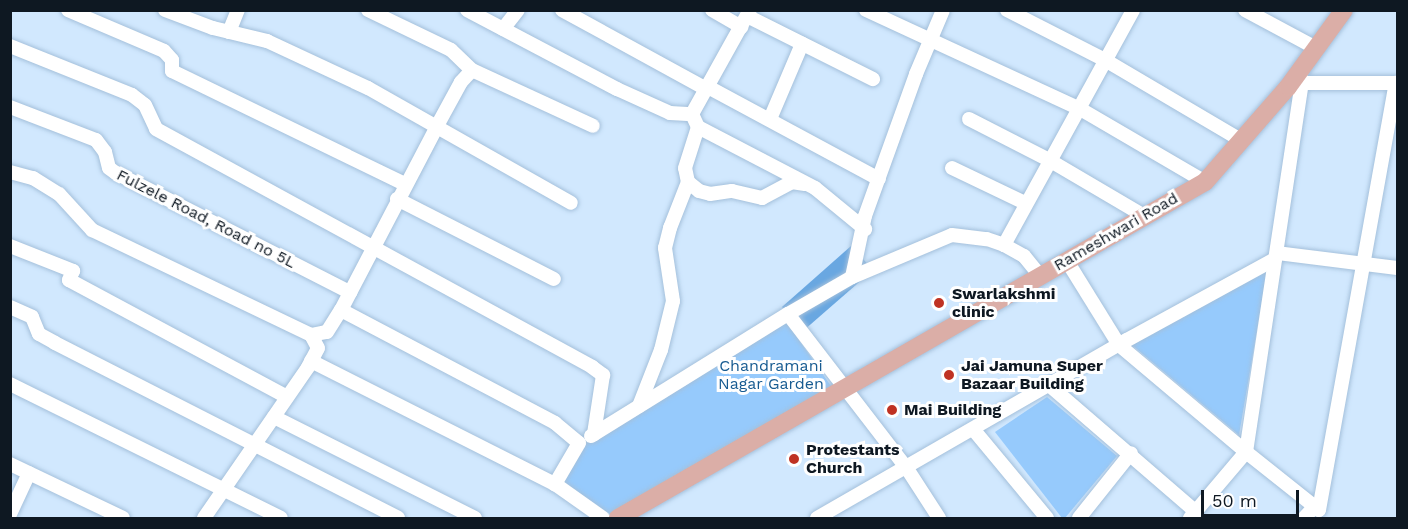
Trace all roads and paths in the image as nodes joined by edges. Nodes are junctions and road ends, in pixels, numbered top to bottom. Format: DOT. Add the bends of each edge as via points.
graph roads {
  1 [pos="68,10"];
  2 [pos="165,10"];
  3 [pos="238,10"];
  4 [pos="368,10"];
  5 [pos="468,10"];
  6 [pos="518,10"];
  7 [pos="562,10"];
  8 [pos="712,10"];
  9 [pos="943,10"];
  10 [pos="1007,10"];
  11 [pos="1245,10"];
  12 [pos="1344,10"];
  13 [pos="869,11"];
  14 [pos="1131,11"];
  15 [pos="746,18"];
  16 [pos="503,29"];
  17 [pos="228,32"];
  18 [pos="931,39"];
  19 [pos="802,44"];
  20 [pos="10,46"];
  21 [pos="1316,48"];
  22 [pos="1105,60"];
  23 [pos="472,70"];
  24 [pos="1300,77"];
  25 [pos="873,79"];
  26 [pos="1397,83"];
  27 [pos="707,88"];
  28 [pos="10,107"];
  29 [pos="1078,108"];
  30 [pos="770,118"];
  31 [pos="969,119"];
  32 [pos="695,121"];
  33 [pos="436,126"];
  34 [pos="593,126"];
  35 [pos="1241,140"];
  36 [pos="1049,160"];
  37 [pos="952,168"];
  38 [pos="10,172"];
  39 [pos="879,179"];
  40 [pos="688,182"];
  41 [pos="1205,182"];
  42 [pos="405,184"];
  43 [pos="807,184"];
  44 [pos="397,199"];
  45 [pos="571,203"];
  46 [pos="1025,203"];
  47 [pos="1144,216"];
  48 [pos="865,229"];
  49 [pos="1004,245"];
  50 [pos="10,246"];
  51 [pos="373,246"];
  52 [pos="1276,256"];
  53 [pos="1067,261"];
  54 [pos="1365,263"];
  55 [pos="1398,268"];
  56 [pos="1040,276"];
  57 [pos="852,277"];
  58 [pos="554,279"];
  59 [pos="350,292"];
  60 [pos="10,307"];
  61 [pos="341,310"];
  62 [pos="788,314"];
  63 [pos="310,335"];
  64 [pos="1119,345"];
  65 [pos="311,361"];
  66 [pos="10,384"];
  67 [pos="1049,385"];
  68 [pos="844,389"];
  69 [pos="287,397"];
  70 [pos="639,406"];
  71 [pos="274,417"];
  72 [pos="973,429"];
  73 [pos="594,434"];
  74 [pos="579,443"];
  75 [pos="256,444"];
  76 [pos="1246,452"];
  77 [pos="1131,453"];
  78 [pos="10,464"];
  79 [pos="906,467"];
  80 [pos="29,473"];
  81 [pos="555,484"];
  82 [pos="223,490"];
  83 [pos="1321,511"];
  84 [pos="10,514"];
  85 [pos="833,515"];
  86 [pos="1193,515"];
  87 [pos="123,519"];
  88 [pos="204,519"];
  89 [pos="281,519"];
  90 [pos="398,519"];
  91 [pos="475,519"];
  92 [pos="603,519"];
  93 [pos="618,519"];
  94 [pos="817,519"];
  95 [pos="939,519"];
  96 [pos="1047,519"];
  97 [pos="1079,519"];
  98 [pos="1304,519"];
  1 -- 42 [label="street" via="164,51 172,60 172,71"];
  2 -- 17 [label="street"];
  3 -- 17 [label="street"];
  4 -- 23 [label="street" via="451,50"];
  5 -- 16 [label="street"];
  6 -- 16 [label="street"];
  7 -- 27 [label="street"];
  8 -- 15 [label="street"];
  9 -- 18 [label="street"];
  10 -- 22 [label="street"];
  11 -- 21 [label="street"];
  12 -- 21 [label="main road, Rameshwari Road"];
  13 -- 18 [label="street"];
  14 -- 22 [label="street"];
  15 -- 19 [label="street"];
  15 -- 27 [label="street"];
  16 -- 32 [label="street" via="617,89"];
  17 -- 33 [label="street" via="267,41 368,88"];
  18 -- 29 [label="street"];
  18 -- 39 [label="street"];
  19 -- 25 [label="street"];
  19 -- 30 [label="street"];
  20 -- 51 [label="street" via="132,95 145,105 156,129"];
  21 -- 24 [label="main road, Rameshwari Road"];
  22 -- 29 [label="street"];
  22 -- 35 [label="street"];
  23 -- 33 [label="street"];
  23 -- 34 [label="street"];
  24 -- 26 [label="street"];
  24 -- 35 [label="main road, Rameshwari Road"];
  24 -- 52 [label="street"];
  26 -- 54 [label="street"];
  27 -- 30 [label="street"];
  27 -- 32 [label="street"];
  28 -- 59 [label="street, Fulzele Road, Road no 5L" via="96,140 105,152 109,168 116,173"];
  29 -- 36 [label="street"];
  29 -- 41 [label="street"];
  30 -- 39 [label="street"];
  31 -- 36 [label="street"];
  32 -- 40 [label="street" via="685,168"];
  32 -- 43 [label="street"];
  33 -- 42 [label="street"];
  33 -- 45 [label="street"];
  35 -- 41 [label="main road, Rameshwari Road"];
  36 -- 46 [label="street"];
  36 -- 47 [label="street"];
  37 -- 46 [label="street"];
  38 -- 63 [label="street" via="33,178 59,194 93,230"];
  39 -- 48 [label="street" via="865,216"];
  40 -- 43 [label="street" via="710,194 732,191 762,198 792,182"];
  40 -- 70 [label="street" via="665,248 673,301 661,350"];
  41 -- 47 [label="main road, Rameshwari Road"];
  42 -- 44 [label="street"];
  43 -- 48 [label="street"];
  44 -- 51 [label="street"];
  44 -- 58 [label="street"];
  46 -- 49 [label="street"];
  47 -- 53 [label="main road, Rameshwari Road"];
  48 -- 57 [label="street"];
  49 -- 56 [label="street" via="1024,256"];
  49 -- 57 [label="street" via="952,235"];
  50 -- 69 [label="street" via="73,271 69,280"];
  51 -- 59 [label="street"];
  51 -- 73 [label="street" via="603,375"];
  52 -- 54 [label="street"];
  52 -- 64 [label="street"];
  52 -- 76 [label="street"];
  53 -- 56 [label="main road, Rameshwari Road"];
  53 -- 64 [label="street"];
  54 -- 55 [label="street"];
  54 -- 83 [label="street"];
  56 -- 68 [label="main road, Rameshwari Road"];
  57 -- 62 [label="street"];
  59 -- 61 [label="street"];
  60 -- 75 [label="street" via="32,317 39,334 55,343"];
  61 -- 63 [label="street" via="327,332"];
  61 -- 74 [label="street" via="555,423"];
  62 -- 68 [label="street"];
  62 -- 70 [label="street"];
  63 -- 65 [label="street" via="318,348"];
  64 -- 67 [label="street"];
  64 -- 76 [label="street"];
  65 -- 69 [label="street"];
  65 -- 81 [label="street"];
  66 -- 82 [label="street"];
  67 -- 72 [label="street"];
  67 -- 77 [label="street"];
  68 -- 79 [label="street"];
  68 -- 93 [label="main road, Rameshwari Road"];
  69 -- 71 [label="street"];
  70 -- 73 [label="street"];
  71 -- 75 [label="street"];
  71 -- 91 [label="street"];
  72 -- 79 [label="street"];
  72 -- 96 [label="street"];
  73 -- 74 [label="street"];
  74 -- 81 [label="street"];
  75 -- 82 [label="street"];
  75 -- 90 [label="street"];
  76 -- 83 [label="street"];
  76 -- 86 [label="street"];
  77 -- 86 [label="street"];
  77 -- 97 [label="street"];
  78 -- 80 [label="street"];
  79 -- 85 [label="street"];
  79 -- 95 [label="street"];
  80 -- 84 [label="street"];
  80 -- 87 [label="street"];
  81 -- 92 [label="street"];
  82 -- 88 [label="street"];
  82 -- 89 [label="street"];
  83 -- 98 [label="street"];
  85 -- 94 [label="street"];
}
